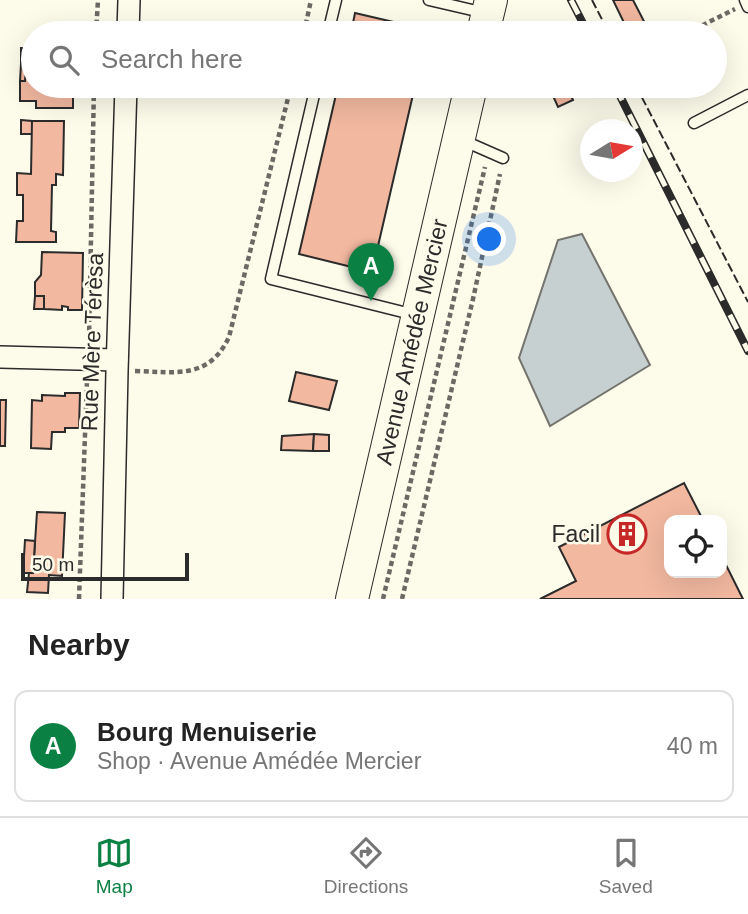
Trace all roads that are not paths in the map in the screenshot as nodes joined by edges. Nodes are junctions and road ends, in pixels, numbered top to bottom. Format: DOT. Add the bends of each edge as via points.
graph roads {
  1 [pos="130,0"];
  2 [pos="336,0"];
  3 [pos="429,0"];
  4 [pos="488,10"];
  5 [pos="129,21"];
  6 [pos="331,21"];
  7 [pos="748,95"];
  8 [pos="126,98"];
  9 [pos="313,98"];
  10 [pos="468,98"];
  11 [pos="694,123"];
  12 [pos="459,139"];
  13 [pos="503,158"];
  14 [pos="418,316"];
  15 [pos="0,357"];
  16 [pos="117,365"];
  17 [pos="112,599"];
  18 [pos="352,599"];
  1 -- 5 [label="street"];
  2 -- 6 [label="lane"];
  3 -- 4 [label="lane"];
  7 -- 11 [label="lane"];
  8 -- 16 [label="street, Rue Mère Térèsa"];
  9 -- 14 [label="lane" via="271,279"];
  10 -- 12 [label="main road, Avenue Amédée Mercier"];
  12 -- 13 [label="lane"];
  12 -- 14 [label="main road, Avenue Amédée Mercier"];
  14 -- 18 [label="main road, Avenue Amédée Mercier"];
  15 -- 16 [label="street"];
  16 -- 17 [label="street, Rue Mère Térèsa"];
}
